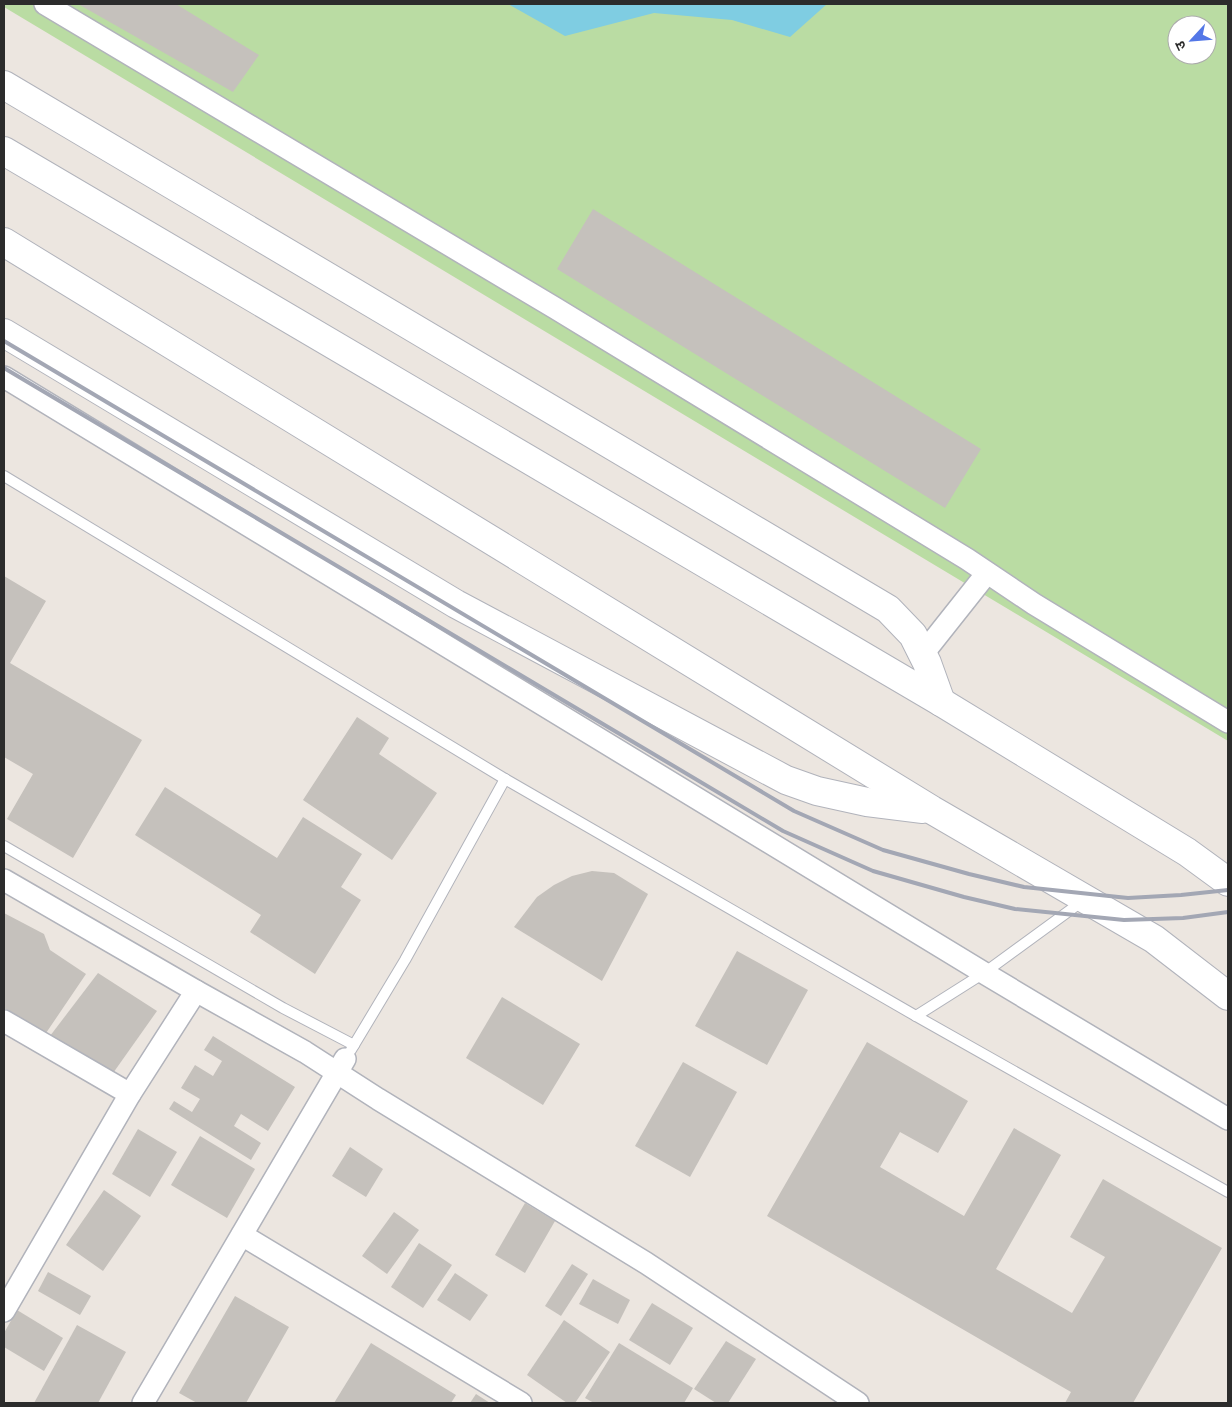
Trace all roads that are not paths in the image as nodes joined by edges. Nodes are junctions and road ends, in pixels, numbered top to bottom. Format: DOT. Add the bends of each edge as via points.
graph roads {
  1 [pos="45,4"];
  2 [pos="4,85"];
  3 [pos="4,151"];
  4 [pos="4,242"];
  5 [pos="4,333"];
  6 [pos="4,377"];
  7 [pos="4,476"];
  8 [pos="987,573"];
  9 [pos="922,655"];
  10 [pos="941,702"];
  11 [pos="1228,722"];
  12 [pos="505,779"];
  13 [pos="932,810"];
  14 [pos="4,846"];
  15 [pos="4,880"];
  16 [pos="1228,882"];
  17 [pos="1084,899"];
  18 [pos="984,973"];
  19 [pos="196,991"];
  20 [pos="1228,996"];
  21 [pos="916,1016"];
  22 [pos="4,1021"];
  23 [pos="345,1059"];
  24 [pos="130,1094"];
  25 [pos="1228,1119"];
  26 [pos="1228,1192"];
  27 [pos="242,1235"];
  28 [pos="4,1311"];
  29 [pos="142,1403"];
  30 [pos="521,1403"];
  31 [pos="858,1403"];
  1 -- 8 [label="street" via="555,308"];
  2 -- 9 [label="street" via="888,609 913,635"];
  3 -- 10 [label="street"];
  4 -- 13 [label="street"];
  5 -- 13 [label="street" via="456,604 786,780 867,802"];
  6 -- 18 [label="street"];
  7 -- 12 [label="lane"];
  8 -- 9 [label="street"];
  8 -- 11 [label="street"];
  9 -- 10 [label="street"];
  10 -- 16 [label="street" via="1188,852"];
  12 -- 21 [label="lane"];
  12 -- 23 [label="lane" via="405,960"];
  13 -- 17 [label="street"];
  14 -- 23 [label="lane" via="283,1008"];
  15 -- 19 [label="street"];
  17 -- 18 [label="lane"];
  17 -- 20 [label="street" via="1154,939"];
  18 -- 21 [label="lane"];
  18 -- 25 [label="street"];
  19 -- 23 [label="street" via="268,1031"];
  19 -- 24 [label="street"];
  21 -- 26 [label="lane"];
  22 -- 24 [label="street"];
  23 -- 27 [label="street"];
  23 -- 31 [label="street" via="646,1264"];
  24 -- 28 [label="street"];
  27 -- 29 [label="street"];
  27 -- 30 [label="street"];
}
